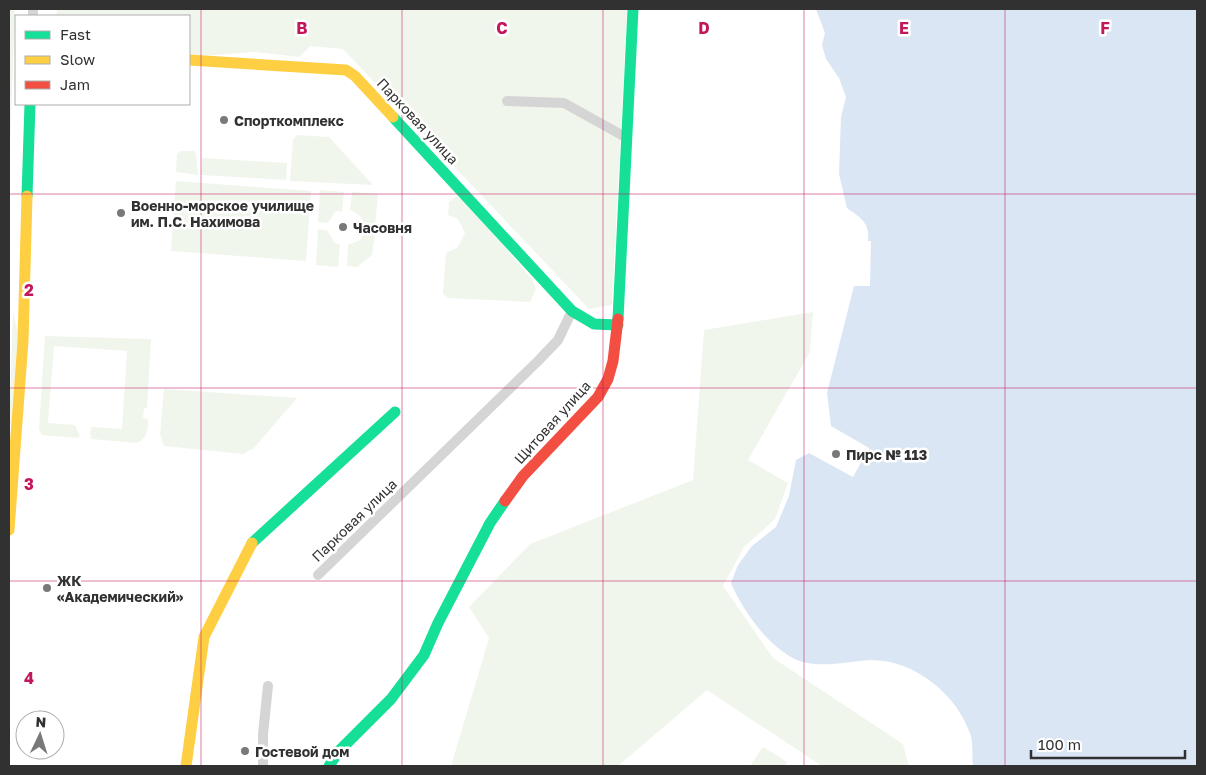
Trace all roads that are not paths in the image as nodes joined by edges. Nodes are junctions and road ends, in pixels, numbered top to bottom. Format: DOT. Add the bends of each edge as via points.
graph roads {
  1 [pos="633,9"];
  2 [pos="190,60"];
  3 [pos="507,101"];
  4 [pos="30,105"];
  5 [pos="627,138"];
  6 [pos="572,311"];
  7 [pos="618,325"];
  8 [pos="395,412"];
  9 [pos="9,530"];
  10 [pos="318,575"];
  11 [pos="268,686"];
  12 [pos="186,766"];
  13 [pos="263,766"];
  14 [pos="329,766"];
  1 -- 5 [label="street, Щитовая улица"];
  2 -- 6 [label="street, Парковая улица" via="346,70 356,76"];
  3 -- 5 [label="street" via="564,102"];
  4 -- 9 [label="street" via="23,341"];
  5 -- 7 [label="street, Щитовая улица"];
  6 -- 7 [label="street, Парковая улица" via="594,324"];
  6 -- 10 [label="street, Парковая улица" via="558,340 539,360"];
  7 -- 14 [label="street, Щитовая улица" via="608,379 598,397 523,476 490,523 424,655 390,700 339,751"];
  8 -- 12 [label="street" via="250,544 204,637"];
  11 -- 13 [label="street"];
}
